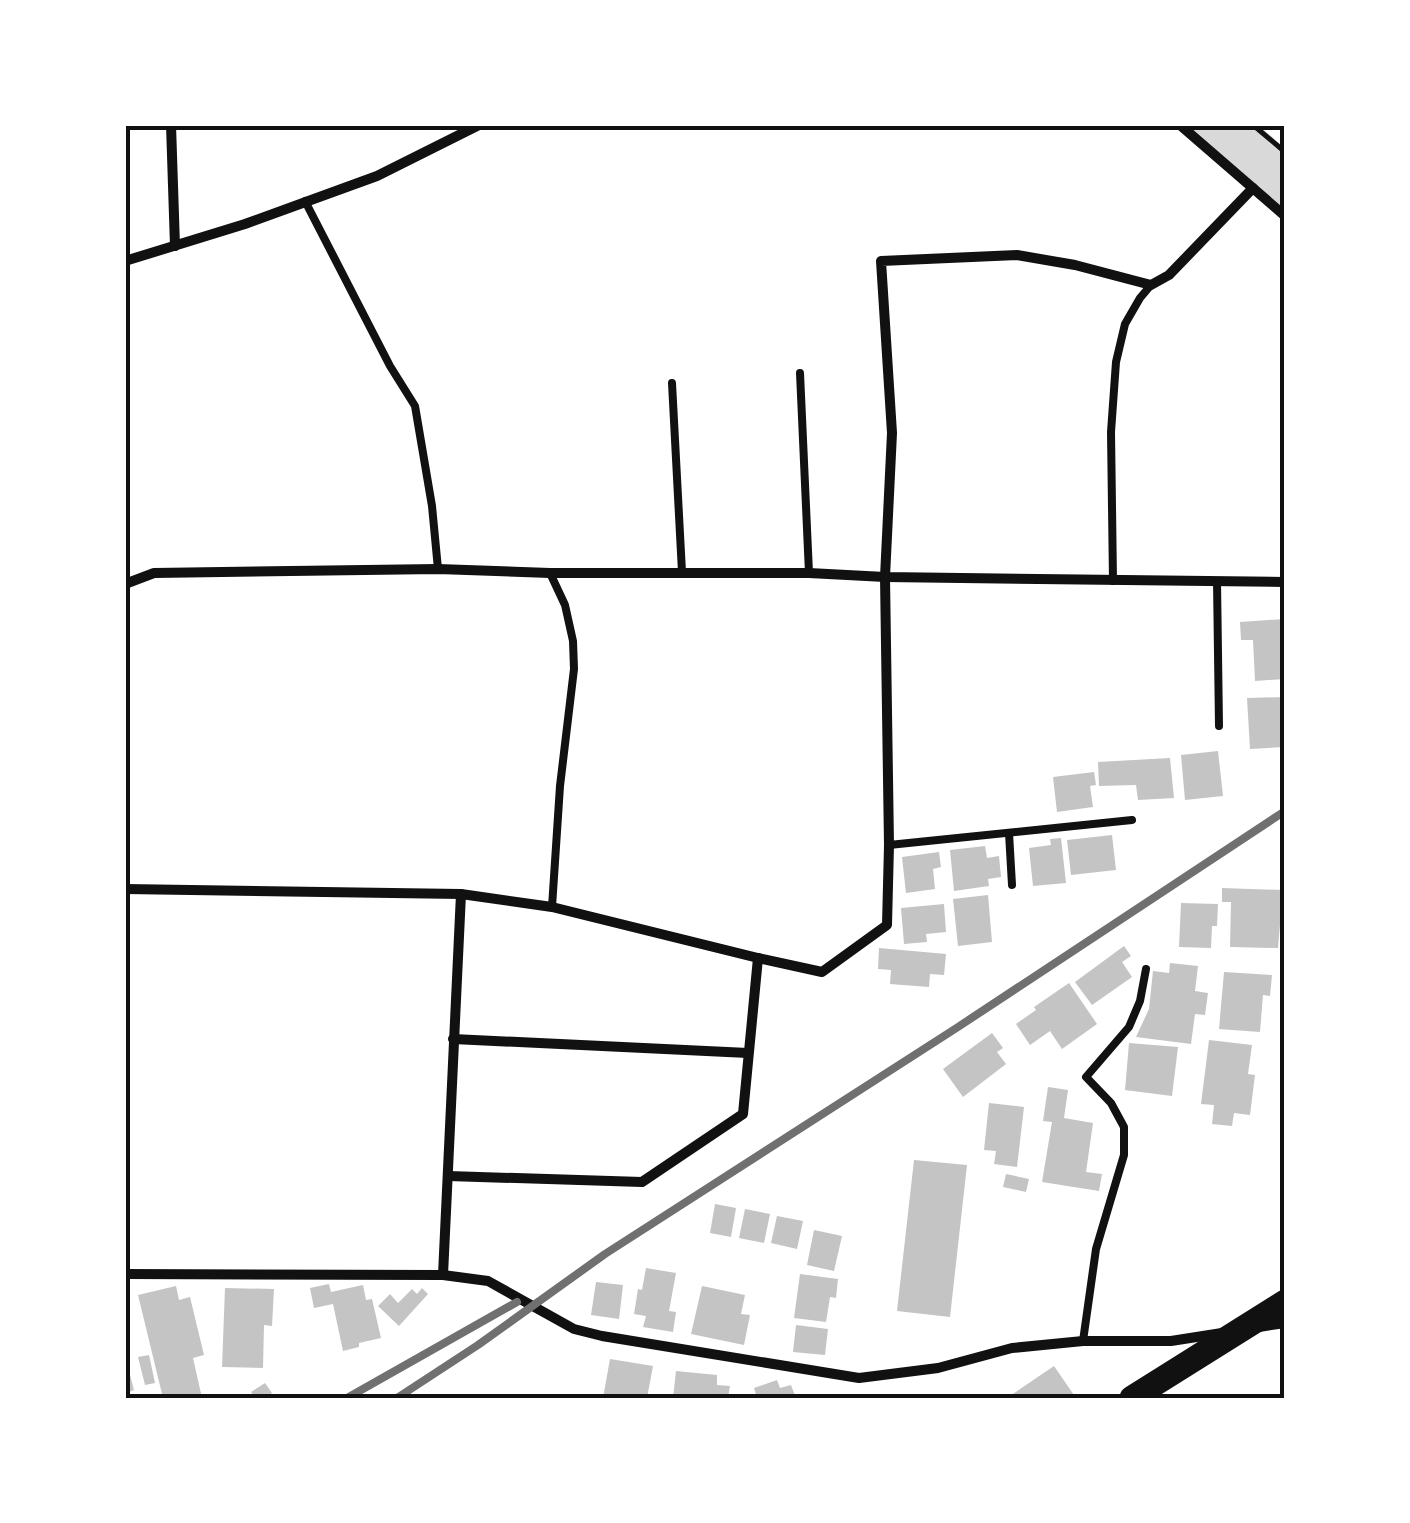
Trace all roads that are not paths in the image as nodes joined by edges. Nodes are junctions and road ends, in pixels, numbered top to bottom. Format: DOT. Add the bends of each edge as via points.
graph roads {
  1 [pos="171,125"];
  2 [pos="479,125"];
  3 [pos="1180,125"];
  4 [pos="1253,188"];
  5 [pos="306,201"];
  6 [pos="1285,216"];
  7 [pos="174,246"];
  8 [pos="125,261"];
  9 [pos="1152,285"];
  10 [pos="800,373"];
  11 [pos="672,383"];
  12 [pos="438,569"];
  13 [pos="682,572"];
  14 [pos="550,573"];
  15 [pos="809,573"];
  16 [pos="885,577"];
  17 [pos="1114,580"];
  18 [pos="1217,581"];
  19 [pos="1285,582"];
  20 [pos="125,584"];
  21 [pos="1220,726"];
  22 [pos="1132,820"];
  23 [pos="1009,832"];
  24 [pos="889,845"];
  25 [pos="1012,884"];
  26 [pos="125,889"];
  27 [pos="461,894"];
  28 [pos="552,907"];
  29 [pos="758,958"];
  30 [pos="1146,969"];
  31 [pos="453,1039"];
  32 [pos="748,1053"];
  33 [pos="448,1176"];
  34 [pos="125,1274"];
  35 [pos="443,1275"];
  36 [pos="1285,1302"];
  37 [pos="1285,1323"];
  38 [pos="1239,1330"];
  39 [pos="1083,1341"];
  40 [pos="1132,1398"];
  1 -- 7 [label="street"];
  2 -- 5 [label="street" via="377,176"];
  3 -- 4 [label="street"];
  4 -- 6 [label="street"];
  4 -- 9 [label="street"];
  5 -- 7 [label="street"];
  5 -- 12 [label="lane" via="415,406"];
  7 -- 8 [label="street"];
  9 -- 16 [label="street" via="1018,255 881,261 892,433"];
  9 -- 17 [label="lane" via="1125,324 1116,362"];
  10 -- 15 [label="lane"];
  11 -- 13 [label="lane"];
  12 -- 14 [label="street"];
  12 -- 20 [label="street" via="154,573"];
  13 -- 14 [label="street"];
  13 -- 15 [label="street"];
  14 -- 28 [label="lane" via="565,605 574,669"];
  15 -- 16 [label="street"];
  16 -- 17 [label="street"];
  16 -- 24 [label="street"];
  17 -- 18 [label="street"];
  18 -- 19 [label="street"];
  18 -- 21 [label="lane"];
  22 -- 23 [label="lane"];
  23 -- 24 [label="lane"];
  23 -- 25 [label="lane"];
  24 -- 29 [label="street" via="888,925 822,972"];
  26 -- 27 [label="street"];
  27 -- 28 [label="street"];
  27 -- 31 [label="street"];
  28 -- 29 [label="street"];
  29 -- 32 [label="street"];
  30 -- 39 [label="lane" via="1129,1028 1086,1077 1124,1127 1124,1156 1096,1249"];
  31 -- 32 [label="street"];
  31 -- 33 [label="street"];
  32 -- 33 [label="street" via="742,1114 642,1182"];
  33 -- 35 [label="street"];
  34 -- 35 [label="street"];
  35 -- 39 [label="street" via="488,1281 574,1329 602,1336 859,1378"];
  36 -- 38 [label="main road"];
  37 -- 38 [label="street"];
  38 -- 39 [label="street" via="1172,1341"];
  38 -- 40 [label="main road"];
}
